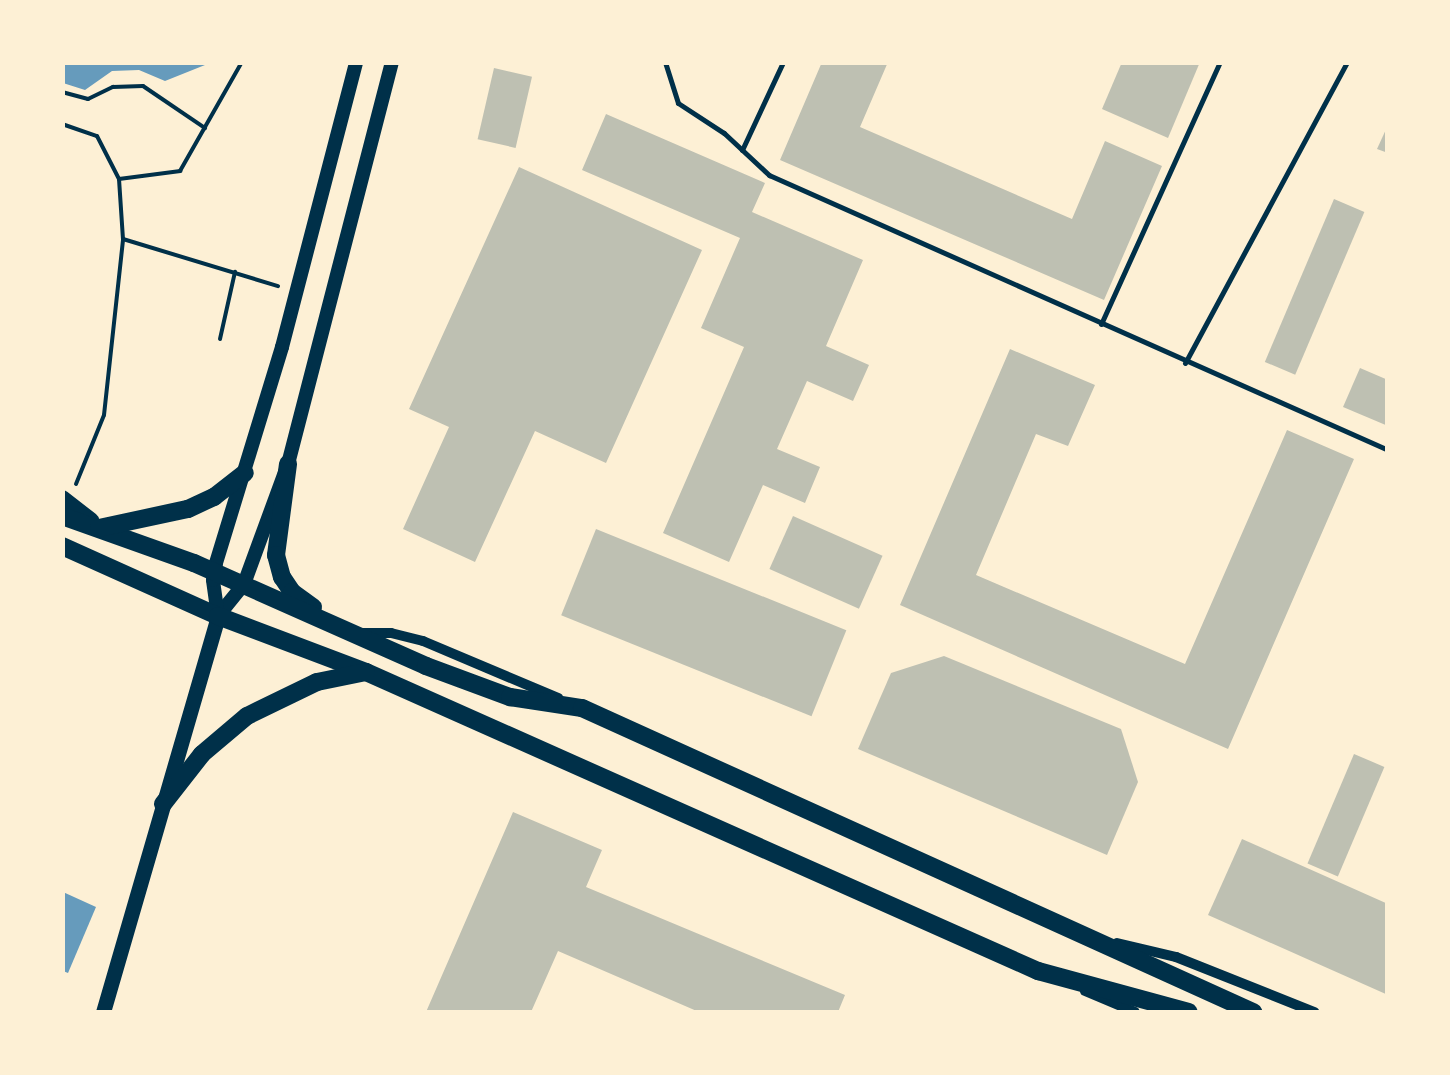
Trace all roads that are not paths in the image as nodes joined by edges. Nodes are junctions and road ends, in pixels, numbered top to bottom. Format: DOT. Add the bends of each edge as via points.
graph roads {
  1 [pos="356,62"];
  2 [pos="392,62"];
  3 [pos="665,62"];
  4 [pos="783,62"];
  5 [pos="1220,62"];
  6 [pos="1347,62"];
  7 [pos="742,150"];
  8 [pos="1101,325"];
  9 [pos="1185,363"];
  10 [pos="1388,450"];
  11 [pos="288,464"];
  12 [pos="245,473"];
  13 [pos="62,499"];
  14 [pos="62,516"];
  15 [pos="98,528"];
  16 [pos="62,546"];
  17 [pos="149,546"];
  18 [pos="62,555"];
  19 [pos="88,558"];
  20 [pos="214,572"];
  21 [pos="136,580"];
  22 [pos="244,584"];
  23 [pos="218,616"];
  24 [pos="356,632"];
  25 [pos="366,672"];
  26 [pos="162,804"];
  27 [pos="1088,937"];
  28 [pos="1038,971"];
  29 [pos="103,1012"];
  30 [pos="1135,1012"];
  31 [pos="1189,1012"];
  32 [pos="1254,1012"];
  33 [pos="1314,1012"];
  1 -- 12 [label="street"];
  2 -- 11 [label="street"];
  3 -- 7 [label="lane" via="678,103"];
  4 -- 7 [label="lane"];
  5 -- 8 [label="lane"];
  6 -- 9 [label="lane"];
  7 -- 8 [label="lane" via="769,176"];
  8 -- 9 [label="lane"];
  9 -- 10 [label="lane"];
  11 -- 22 [label="street"];
  11 -- 24 [label="main road" via="277,529 282,576 303,602"];
  12 -- 15 [label="main road" via="188,509"];
  12 -- 20 [label="street"];
  13 -- 15 [label="main road"];
  14 -- 15 [label="main road"];
  15 -- 17 [label="main road"];
  16 -- 19 [label="main road"];
  17 -- 20 [label="main road"];
  17 -- 21 [label="main road"];
  18 -- 19 [label="main road"];
  19 -- 21 [label="main road"];
  20 -- 22 [label="main road"];
  20 -- 23 [label="street"];
  21 -- 23 [label="main road"];
  22 -- 23 [label="street"];
  22 -- 24 [label="main road"];
  23 -- 25 [label="main road"];
  23 -- 26 [label="main road"];
  24 -- 27 [label="main road" via="510,697 582,708"];
  25 -- 26 [label="main road" via="317,682 247,716 202,754"];
  25 -- 28 [label="main road"];
  26 -- 29 [label="main road"];
  27 -- 32 [label="main road"];
  27 -- 33 [label="street" via="1176,957"];
  28 -- 30 [label="street"];
  28 -- 31 [label="main road"];
}
